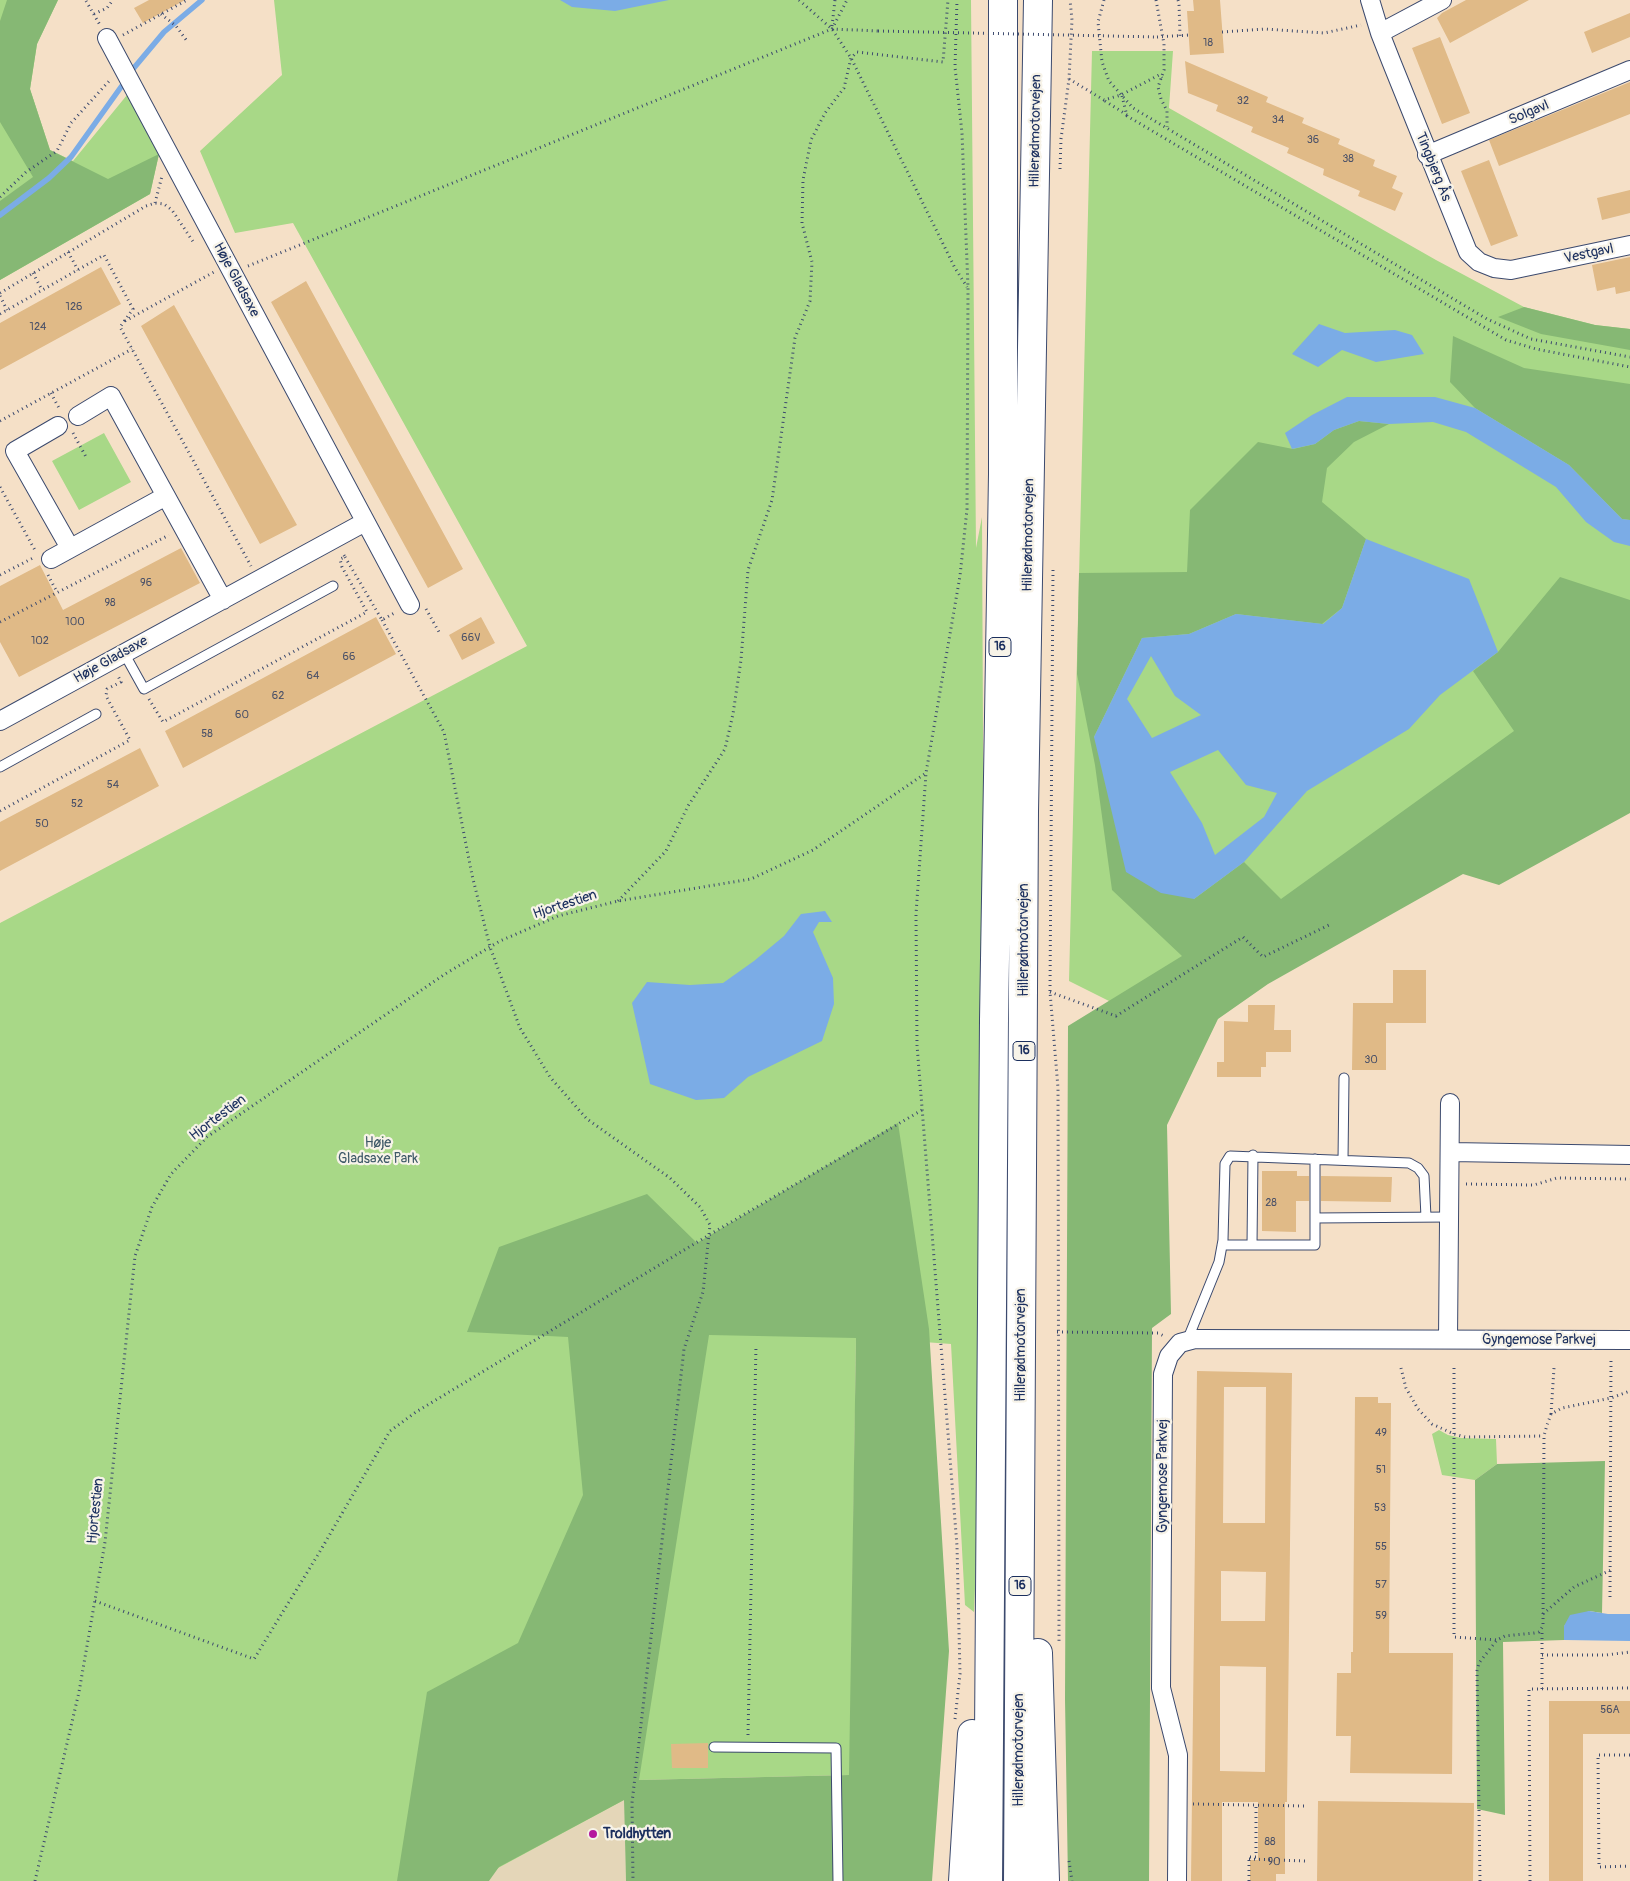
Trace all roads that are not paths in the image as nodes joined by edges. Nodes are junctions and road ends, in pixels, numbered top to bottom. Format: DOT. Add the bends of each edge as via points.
graph roads {
  1 [pos="1003,0"];
  2 [pos="1038,0"];
  3 [pos="1370,0"];
  4 [pos="1442,0"];
  5 [pos="1378,26"];
  6 [pos="107,38"];
  7 [pos="1630,70"];
  8 [pos="1428,156"];
  9 [pos="1630,245"];
  10 [pos="1548,262"];
  11 [pos="78,416"];
  12 [pos="58,426"];
  13 [pos="166,496"];
  14 [pos="366,522"];
  15 [pos="70,548"];
  16 [pos="44,562"];
  17 [pos="333,586"];
  18 [pos="223,600"];
  19 [pos="410,605"];
  20 [pos="124,653"];
  21 [pos="96,714"];
  22 [pos="0,721"];
  23 [pos="0,767"];
  24 [pos="1344,1078"];
  25 [pos="1450,1103"];
  26 [pos="1451,1152"];
  27 [pos="1630,1155"];
  28 [pos="1253,1156"];
  29 [pos="1315,1159"];
  30 [pos="1343,1160"];
  31 [pos="1426,1217"];
  32 [pos="1450,1217"];
  33 [pos="1315,1218"];
  34 [pos="1222,1245"];
  35 [pos="1252,1245"];
  36 [pos="1022,1291"];
  37 [pos="1448,1339"];
  38 [pos="1630,1340"];
  39 [pos="1183,1342"];
  40 [pos="991,1526"];
  41 [pos="714,1747"];
  42 [pos="838,1881"];
  43 [pos="963,1881"];
  44 [pos="988,1881"];
  45 [pos="1018,1881"];
  46 [pos="1045,1881"];
  47 [pos="1177,1881"];
  1 -- 40 [label="highway, Hillerødmotorvejen / 16" via="1003,474 994,1028"];
  2 -- 36 [label="highway, Hillerødmotorvejen / 16" via="1024,791"];
  3 -- 5 [label="street, Tingbjerg Ås"];
  4 -- 5 [label="street"];
  5 -- 8 [label="street, Tingbjerg Ås"];
  6 -- 14 [label="street, Høje Gladsaxe" via="224,271"];
  7 -- 8 [label="street, Solgavl"];
  8 -- 10 [label="street, Tingbjerg Ås" via="1468,252 1479,262 1511,270"];
  9 -- 10 [label="street, Vestgavl"];
  11 -- 13 [label="street" via="111,396"];
  12 -- 15 [label="street" via="15,451"];
  13 -- 15 [label="street"];
  13 -- 18 [label="street"];
  14 -- 18 [label="street, Høje Gladsaxe"];
  14 -- 19 [label="street, Høje Gladsaxe"];
  15 -- 16 [label="street"];
  17 -- 20 [label="lane" via="144,689"];
  18 -- 20 [label="street, Høje Gladsaxe"];
  20 -- 22 [label="street, Høje Gladsaxe"];
  21 -- 23 [label="lane"];
  24 -- 30 [label="lane"];
  25 -- 26 [label="street"];
  26 -- 27 [label="street"];
  26 -- 32 [label="street"];
  28 -- 29 [label="lane"];
  28 -- 34 [label="lane" via="1234,1155 1226,1161"];
  28 -- 35 [label="lane"];
  29 -- 30 [label="lane"];
  29 -- 33 [label="lane"];
  30 -- 31 [label="lane" via="1415,1166 1424,1176"];
  31 -- 32 [label="lane"];
  31 -- 33 [label="lane"];
  32 -- 37 [label="street"];
  33 -- 35 [label="lane" via="1315,1246"];
  34 -- 35 [label="lane"];
  34 -- 39 [label="lane" via="1216,1272"];
  36 -- 45 [label="highway, Hillerødmotorvejen / 16"];
  36 -- 46 [label="highway"];
  37 -- 38 [label="street, Gyngemose Parkvej"];
  37 -- 39 [label="street, Gyngemose Parkvej" via="1195,1339"];
  39 -- 47 [label="street, Gyngemose Parkvej" via="1170,1356 1163,1374 1161,1688 1178,1755"];
  40 -- 43 [label="highway" via="974,1709"];
  40 -- 44 [label="highway, Hillerødmotorvejen / 16"];
  41 -- 42 [label="lane" via="836,1748"];
}
